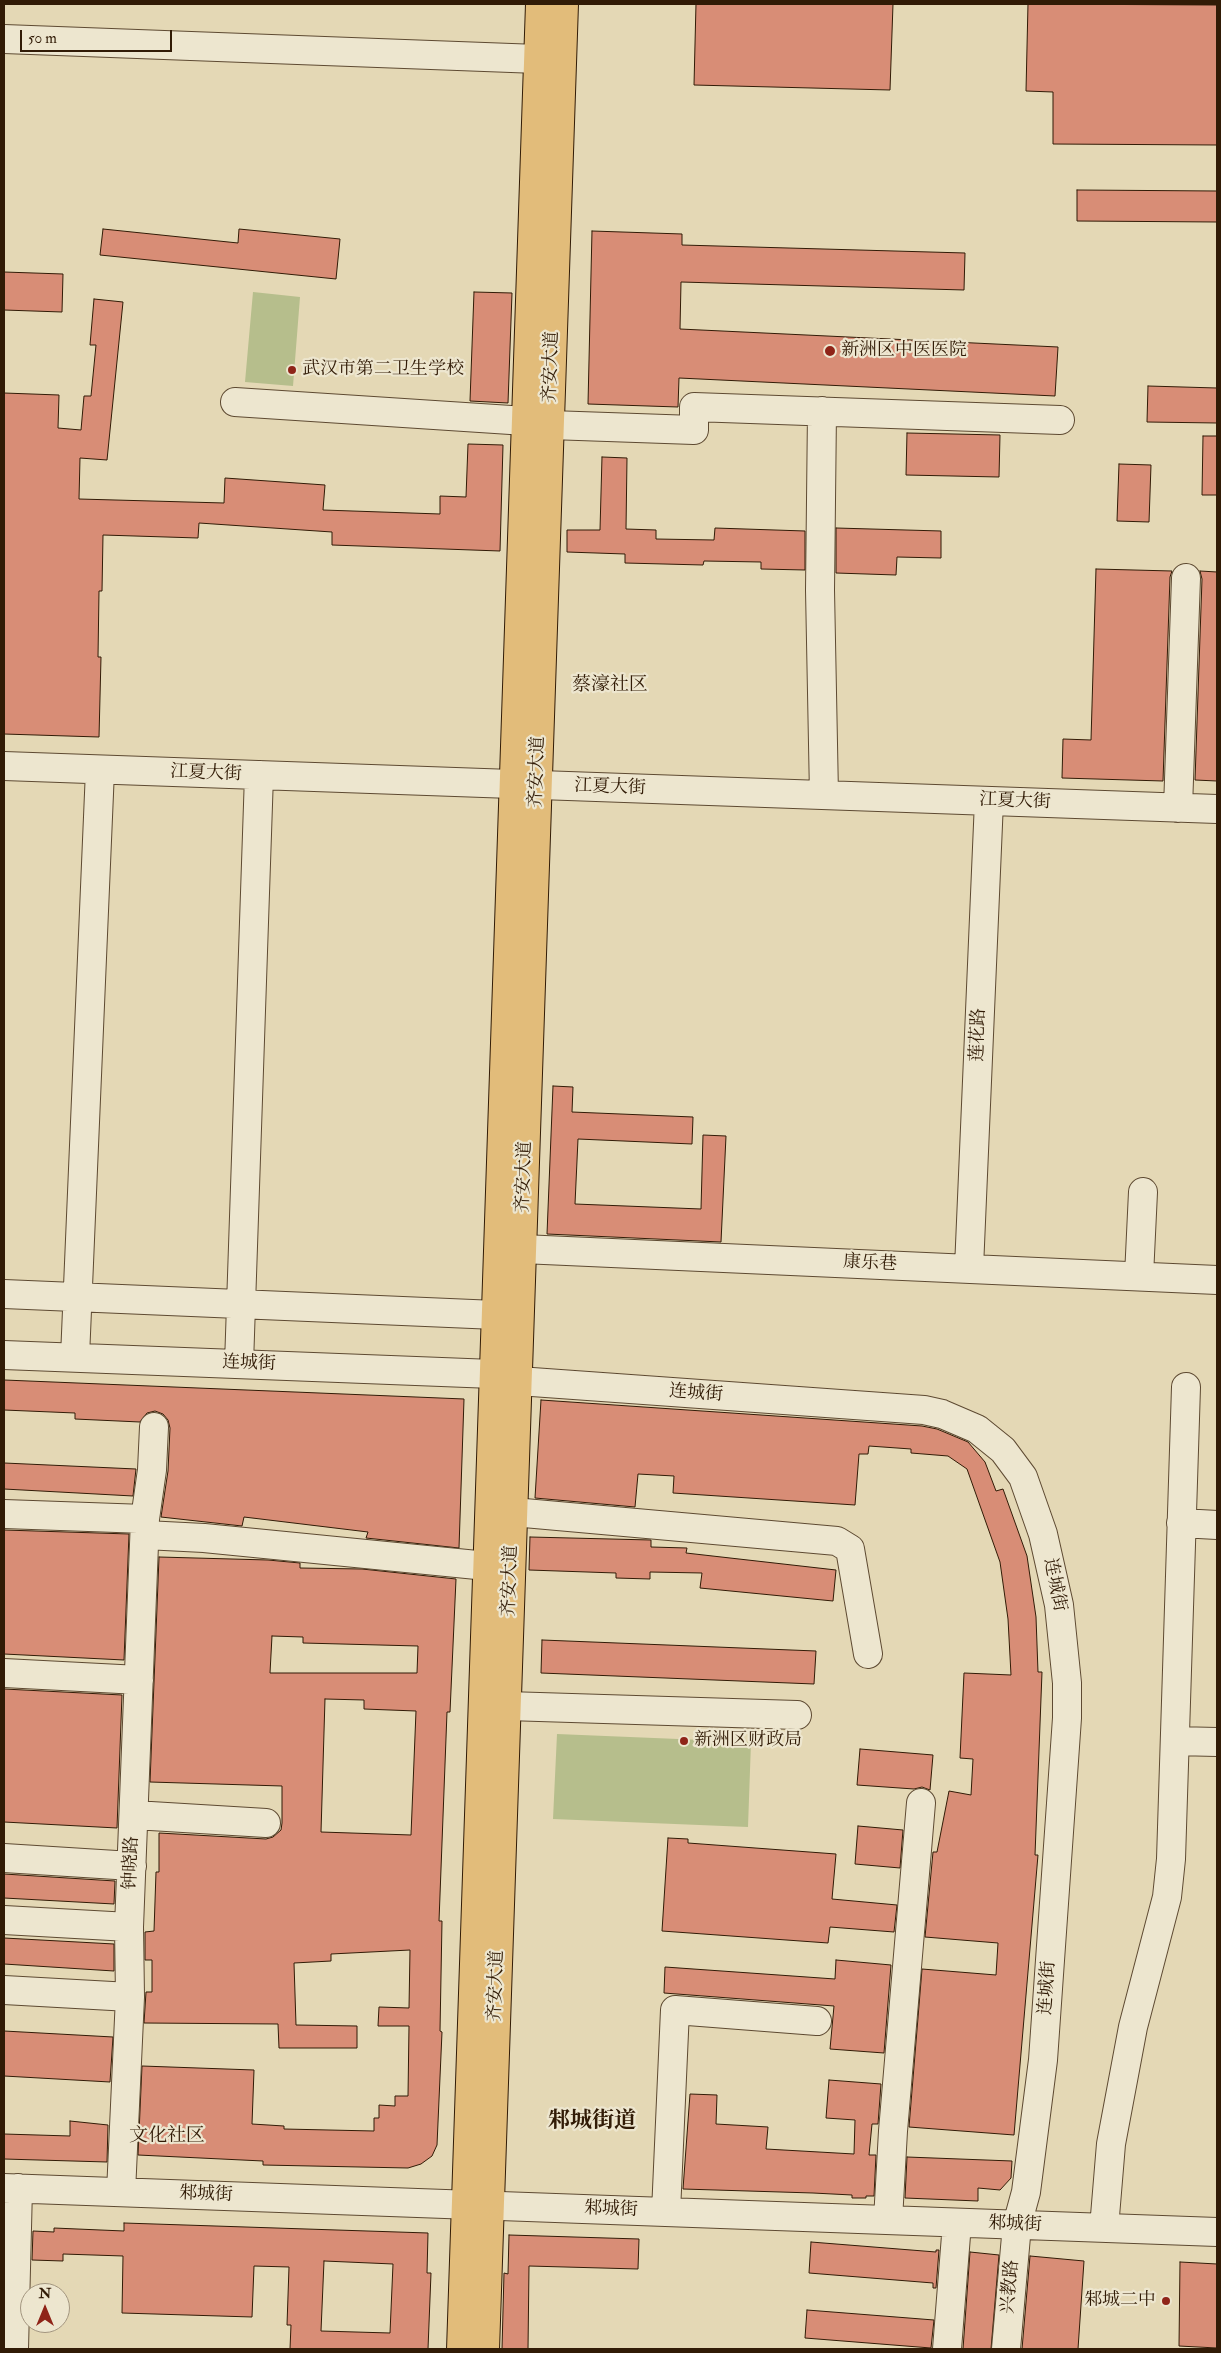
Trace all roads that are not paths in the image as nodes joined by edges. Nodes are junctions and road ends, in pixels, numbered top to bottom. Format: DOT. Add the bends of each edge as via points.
graph roads {
  1 [pos="540,4"];
  2 [pos="564,4"];
  3 [pos="4,39"];
  4 [pos="538,59"];
  5 [pos="235,402"];
  6 [pos="822,411"];
  7 [pos="1060,420"];
  8 [pos="538,423"];
  9 [pos="1186,578"];
  10 [pos="4,766"];
  11 [pos="100,770"];
  12 [pos="259,775"];
  13 [pos="526,785"];
  14 [pos="824,795"];
  15 [pos="989,801"];
  16 [pos="1178,808"];
  17 [pos="1217,809"];
  18 [pos="1143,1192"];
  19 [pos="522,1249"];
  20 [pos="969,1268"];
  21 [pos="1139,1276"];
  22 [pos="1217,1280"];
  23 [pos="4,1294"];
  24 [pos="77,1298"];
  25 [pos="241,1304"];
  26 [pos="496,1315"];
  27 [pos="4,1355"];
  28 [pos="75,1358"];
  29 [pos="239,1364"];
  30 [pos="506,1377"];
  31 [pos="1186,1387"];
  32 [pos="154,1427"];
  33 [pos="513,1512"];
  34 [pos="4,1514"];
  35 [pos="1181,1523"];
  36 [pos="1217,1525"];
  37 [pos="145,1527"];
  38 [pos="487,1566"];
  39 [pos="868,1654"];
  40 [pos="4,1673"];
  41 [pos="139,1680"];
  42 [pos="507,1706"];
  43 [pos="797,1715"];
  44 [pos="1175,1741"];
  45 [pos="1217,1742"];
  46 [pos="921,1803"];
  47 [pos="134,1816"];
  48 [pos="266,1823"];
  49 [pos="4,1858"];
  50 [pos="132,1866"];
  51 [pos="4,1920"];
  52 [pos="130,1927"];
  53 [pos="4,1990"];
  54 [pos="130,1997"];
  55 [pos="817,2021"];
  56 [pos="11,2188"];
  57 [pos="121,2192"];
  58 [pos="478,2205"];
  59 [pos="666,2212"];
  60 [pos="888,2220"];
  61 [pos="957,2223"];
  62 [pos="1017,2225"];
  63 [pos="1104,2228"];
  64 [pos="1217,2232"];
  65 [pos="14,2349"];
  66 [pos="461,2349"];
  67 [pos="485,2349"];
  68 [pos="947,2349"];
  69 [pos="1006,2349"];
  1 -- 4 [label="main road, 齐安大道"];
  2 -- 8 [label="main road, 齐安大道"];
  3 -- 4 [label="street"];
  4 -- 8 [label="main road, 齐安大道"];
  5 -- 8 [label="street"];
  6 -- 7 [label="street"];
  6 -- 8 [label="street" via="694,407 694,430"];
  6 -- 14 [label="street" via="820,590"];
  8 -- 13 [label="main road, 齐安大道"];
  9 -- 16 [label="street"];
  10 -- 11 [label="street, 江夏大街"];
  11 -- 12 [label="street, 江夏大街"];
  11 -- 24 [label="street"];
  12 -- 13 [label="street, 江夏大街"];
  12 -- 25 [label="street"];
  13 -- 14 [label="street, 江夏大街"];
  13 -- 19 [label="main road, 齐安大道"];
  13 -- 26 [label="main road, 齐安大道"];
  14 -- 15 [label="street, 江夏大街"];
  15 -- 16 [label="street, 江夏大街"];
  15 -- 20 [label="street, 莲花路"];
  16 -- 17 [label="street, 江夏大街"];
  18 -- 21 [label="street"];
  19 -- 20 [label="street, 康乐巷"];
  19 -- 30 [label="main road, 齐安大道"];
  20 -- 21 [label="street, 康乐巷"];
  21 -- 22 [label="street, 康乐巷"];
  23 -- 24 [label="street"];
  24 -- 25 [label="street"];
  24 -- 28 [label="street"];
  25 -- 26 [label="street"];
  25 -- 29 [label="street"];
  26 -- 30 [label="main road, 齐安大道"];
  27 -- 28 [label="street, 连城街"];
  28 -- 29 [label="street, 连城街"];
  29 -- 30 [label="street, 连城街"];
  30 -- 33 [label="main road, 齐安大道"];
  30 -- 38 [label="main road, 齐安大道"];
  30 -- 62 [label="street, 连城街" via="924,1410 977,1429 1003,1450 1023,1477 1043,1534 1059,1605 1067,1718 1043,2060 1026,2192"];
  31 -- 35 [label="street"];
  32 -- 37 [label="street, 钟晓路"];
  33 -- 39 [label="street" via="837,1541 850,1549"];
  33 -- 42 [label="main road, 齐安大道"];
  34 -- 37 [label="street"];
  35 -- 36 [label="street"];
  35 -- 44 [label="street"];
  37 -- 38 [label="street" via="204,1538"];
  37 -- 41 [label="street, 钟晓路"];
  38 -- 58 [label="main road, 齐安大道"];
  40 -- 41 [label="street"];
  41 -- 47 [label="street, 钟晓路"];
  42 -- 43 [label="street"];
  42 -- 58 [label="main road, 齐安大道"];
  44 -- 45 [label="street"];
  44 -- 63 [label="street" via="1167,1897 1134,2027 1115,2125"];
  46 -- 60 [label="street"];
  47 -- 48 [label="street"];
  47 -- 50 [label="street, 钟晓路"];
  49 -- 50 [label="street"];
  50 -- 52 [label="street, 钟晓路"];
  51 -- 52 [label="street"];
  52 -- 54 [label="street, 钟晓路"];
  53 -- 54 [label="street"];
  54 -- 57 [label="street, 钟晓路"];
  55 -- 59 [label="street" via="675,2010"];
  56 -- 57 [label="street, 邾城街"];
  56 -- 65 [label="street"];
  57 -- 58 [label="street, 邾城街"];
  58 -- 59 [label="street, 邾城街"];
  58 -- 66 [label="main road, 齐安大道"];
  58 -- 67 [label="main road, 齐安大道"];
  59 -- 60 [label="street, 邾城街"];
  60 -- 61 [label="street, 邾城街"];
  61 -- 62 [label="street, 邾城街"];
  61 -- 68 [label="street"];
  62 -- 63 [label="street, 邾城街"];
  62 -- 69 [label="street, 兴教路"];
  63 -- 64 [label="street, 邾城街"];
}
